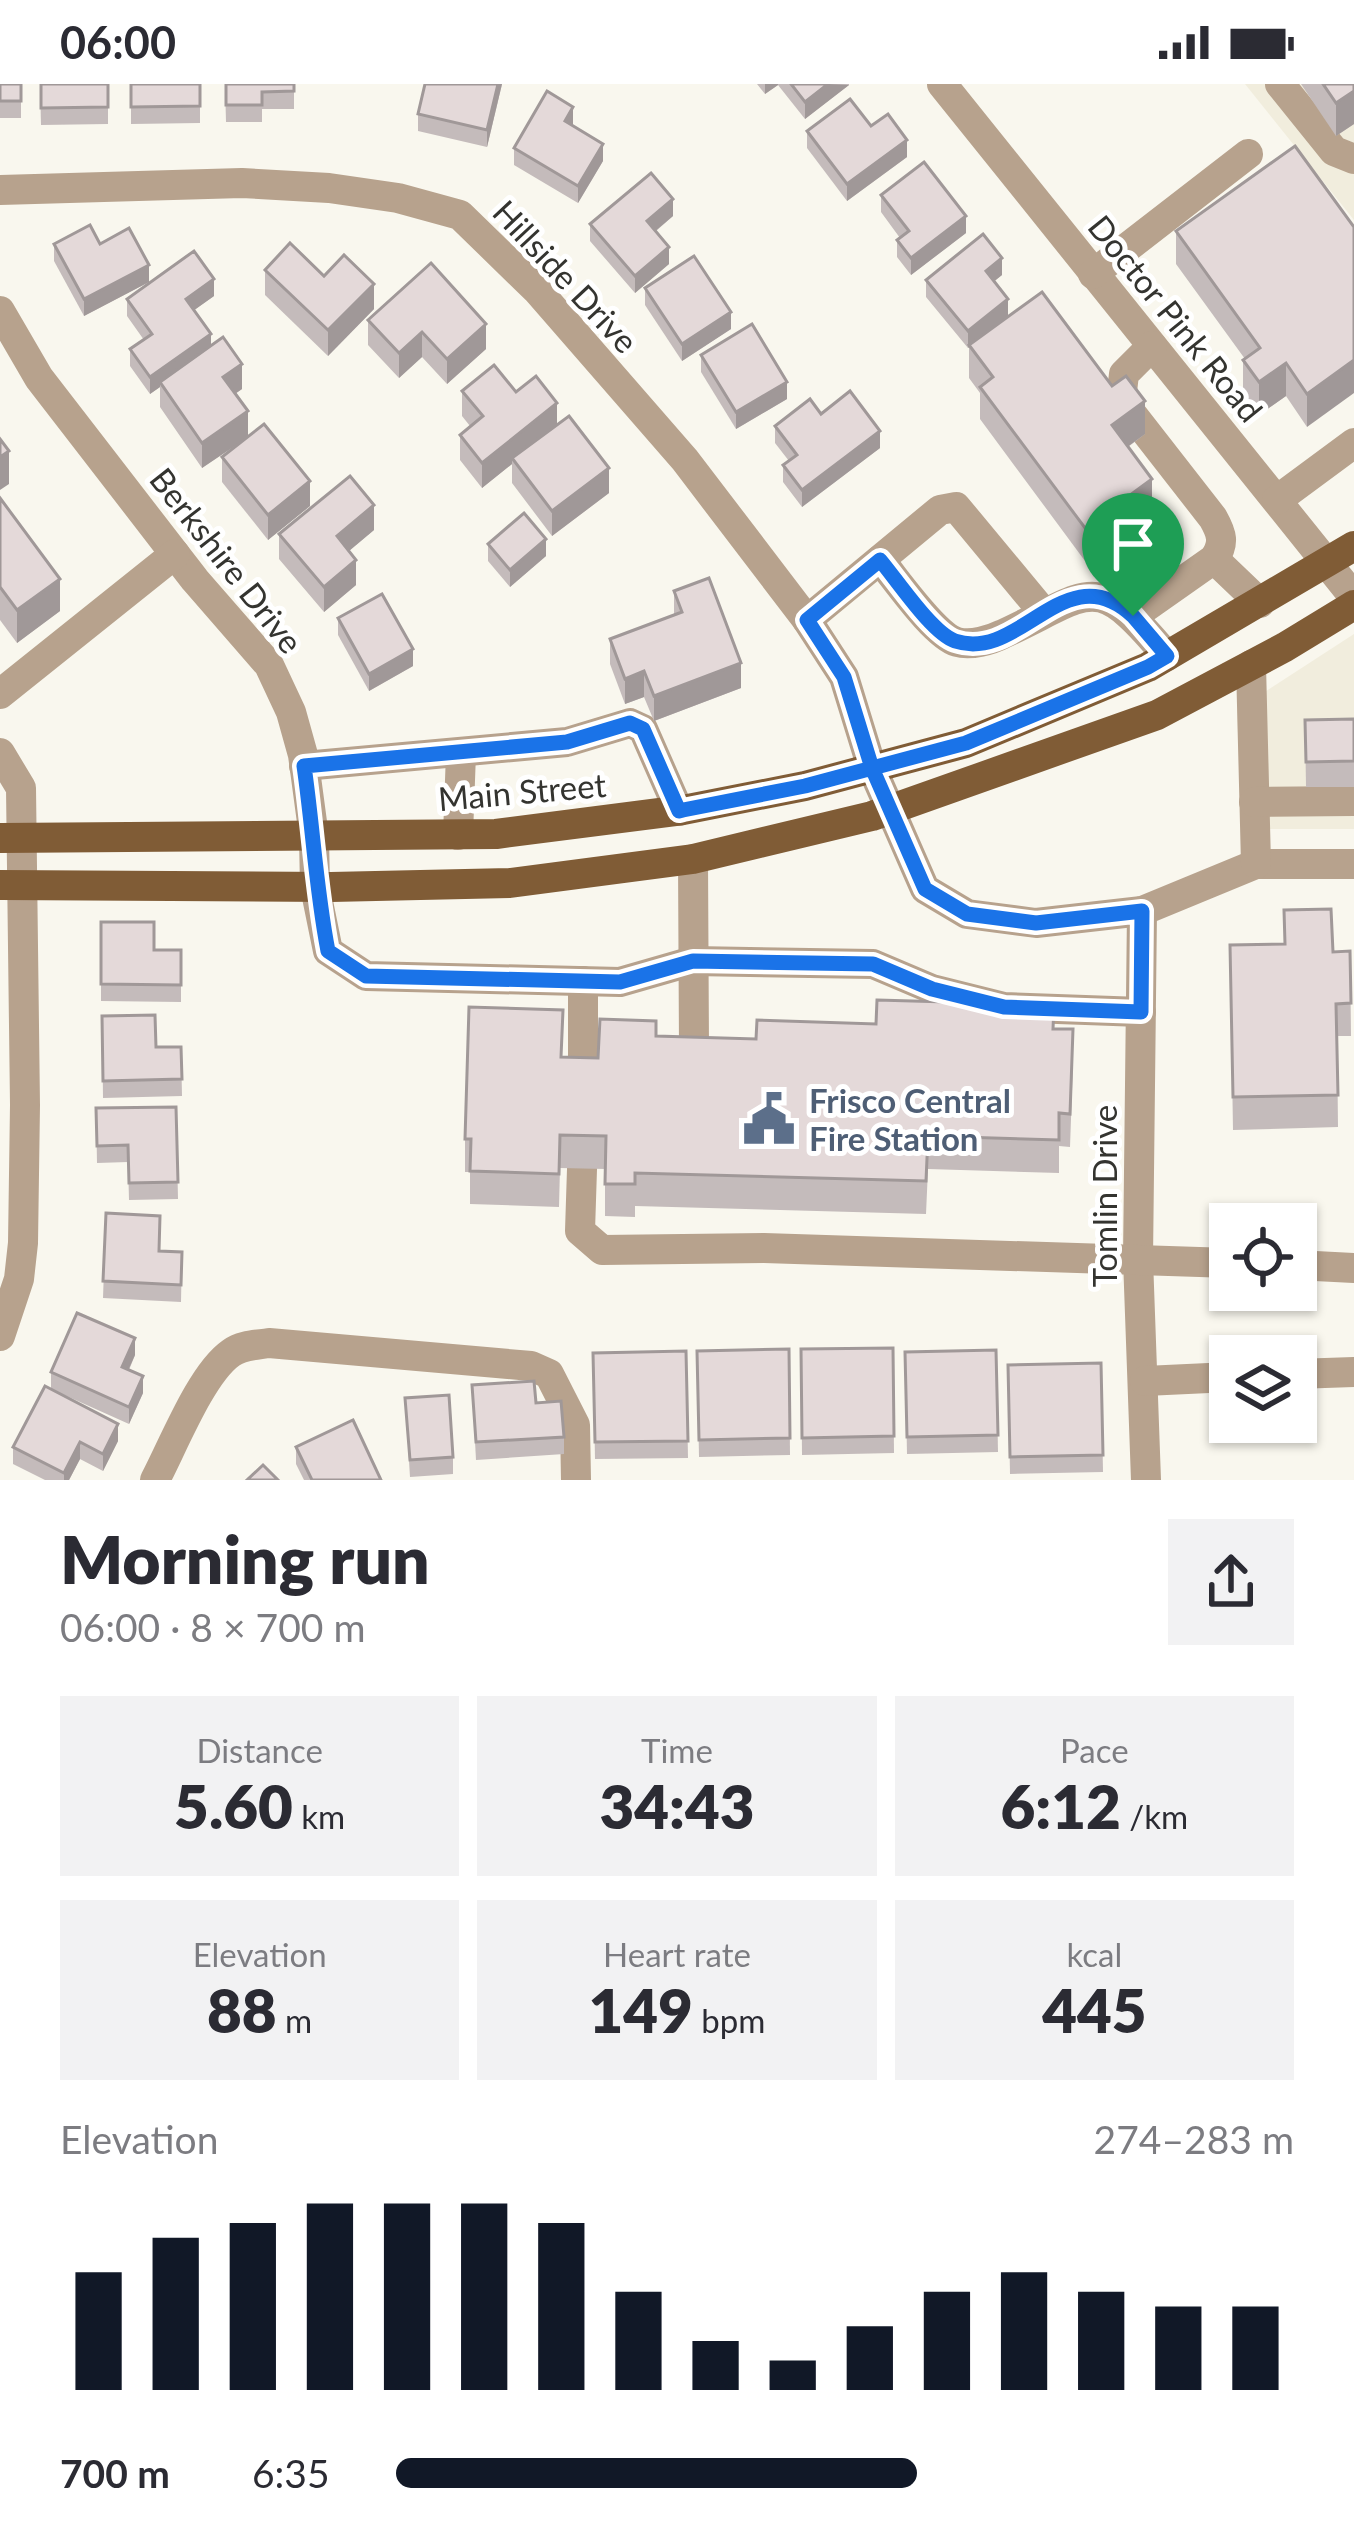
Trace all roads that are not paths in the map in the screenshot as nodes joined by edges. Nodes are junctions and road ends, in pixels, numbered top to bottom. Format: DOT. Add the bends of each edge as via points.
graph roads {
  1 [pos="942,84"];
  2 [pos="1280,84"];
  3 [pos="1248,154"];
  4 [pos="1354,159"];
  5 [pos="0,190"];
  6 [pos="1093,274"];
  7 [pos="0,311"];
  8 [pos="1153,346"];
  9 [pos="1354,443"];
  10 [pos="1277,500"];
  11 [pos="175,554"];
  12 [pos="1341,555"];
  13 [pos="1214,559"];
  14 [pos="880,560"];
  15 [pos="1354,601"];
  16 [pos="1259,603"];
  17 [pos="1044,614"];
  18 [pos="1133,616"];
  19 [pos="807,620"];
  20 [pos="1167,656"];
  21 [pos="1251,665"];
  22 [pos="0,694"];
  23 [pos="0,753"];
  24 [pos="461,753"];
  25 [pos="304,766"];
  26 [pos="872,768"];
  27 [pos="1354,801"];
  28 [pos="1255,802"];
  29 [pos="890,810"];
  30 [pos="679,811"];
  31 [pos="458,835"];
  32 [pos="314,837"];
  33 [pos="11,838"];
  34 [pos="693,859"];
  35 [pos="1354,863"];
  36 [pos="1256,864"];
  37 [pos="12,885"];
  38 [pos="315,887"];
  39 [pos="1142,911"];
  40 [pos="693,961"];
  41 [pos="584,981"];
  42 [pos="1141,1012"];
  43 [pos="694,1049"];
  44 [pos="583,1090"];
  45 [pos="13,1106"];
  46 [pos="582,1168"];
  47 [pos="1138,1258"];
  48 [pos="1209,1261"];
  49 [pos="1317,1266"];
  50 [pos="1354,1268"];
  51 [pos="6,1304"];
  52 [pos="0,1336"];
  53 [pos="1354,1372"];
  54 [pos="1317,1373"];
  55 [pos="1209,1378"];
  56 [pos="1145,1381"];
  57 [pos="155,1480"];
  58 [pos="576,1480"];
  59 [pos="1146,1480"];
  1 -- 6 [label="street, Doctor Pink Road"];
  2 -- 4 [label="street" via="1334,151"];
  3 -- 6 [label="street"];
  5 -- 19 [label="street, Hillside Drive" via="242,183 398,198 460,215 685,460"];
  6 -- 8 [label="street, Doctor Pink Road"];
  7 -- 11 [label="street, Berkshire Drive" via="39,378"];
  8 -- 10 [label="street, Doctor Pink Road"];
  8 -- 13 [label="street" via="1124,374 1121,400 1221,532"];
  9 -- 10 [label="street"];
  10 -- 12 [label="street, Doctor Pink Road"];
  11 -- 22 [label="street"];
  11 -- 25 [label="street, Berkshire Drive" via="268,664"];
  12 -- 15 [label="street, Doctor Pink Road"];
  12 -- 16 [label="main road, Main Street"];
  13 -- 16 [label="street"];
  13 -- 18 [label="street"];
  14 -- 17 [label="street" via="958,642 997,638"];
  14 -- 17 [label="street" via="940,510 956,507"];
  14 -- 19 [label="street"];
  15 -- 21 [label="main road"];
  16 -- 20 [label="main road, Main Street"];
  17 -- 18 [label="street" via="1098,594"];
  18 -- 20 [label="street"];
  19 -- 26 [label="street, Hillside Drive" via="844,677"];
  20 -- 26 [label="main road, Main Street" via="966,743"];
  21 -- 28 [label="street"];
  21 -- 29 [label="main road" via="1157,715"];
  23 -- 33 [label="street" via="21,788"];
  24 -- 25 [label="street"];
  24 -- 30 [label="street" via="567,742 630,723 643,729"];
  24 -- 31 [label="street"];
  25 -- 32 [label="street, Berkshire Drive"];
  26 -- 29 [label="street, Hillside Drive"];
  26 -- 30 [label="main road, Main Street"];
  27 -- 28 [label="street"];
  28 -- 36 [label="street"];
  29 -- 34 [label="main road"];
  29 -- 39 [label="street, Hillside Drive" via="925,889 967,914 1036,923"];
  30 -- 31 [label="main road, Main Street"];
  31 -- 32 [label="main road, Main Street"];
  32 -- 33 [label="main road, Main Street"];
  32 -- 38 [label="street, Berkshire Drive"];
  33 -- 37 [label="street"];
  34 -- 38 [label="main road" via="510,883"];
  34 -- 40 [label="street"];
  35 -- 36 [label="street"];
  36 -- 39 [label="street, Hillside Drive"];
  37 -- 38 [label="main road"];
  37 -- 45 [label="street"];
  38 -- 41 [label="street, Berkshire Drive" via="328,951 366,976"];
  39 -- 42 [label="street, Tomlin Drive"];
  40 -- 41 [label="street, Berkshire Drive" via="620,982"];
  40 -- 42 [label="street, Berkshire Drive" via="873,964 1004,1007"];
  40 -- 43 [label="street"];
  41 -- 44 [label="street"];
  42 -- 47 [label="street, Tomlin Drive"];
  45 -- 51 [label="street" via="23,1243"];
  46 -- 47 [label="street" via="580,1231 602,1250"];
  47 -- 48 [label="street"];
  47 -- 56 [label="street, Tomlin Drive"];
  49 -- 50 [label="street"];
  51 -- 52 [label="street"];
  53 -- 54 [label="street"];
  55 -- 56 [label="street"];
  56 -- 59 [label="street, Tomlin Drive"];
  57 -- 58 [label="street" via="227,1355 269,1343 549,1374 575,1426"];
}
